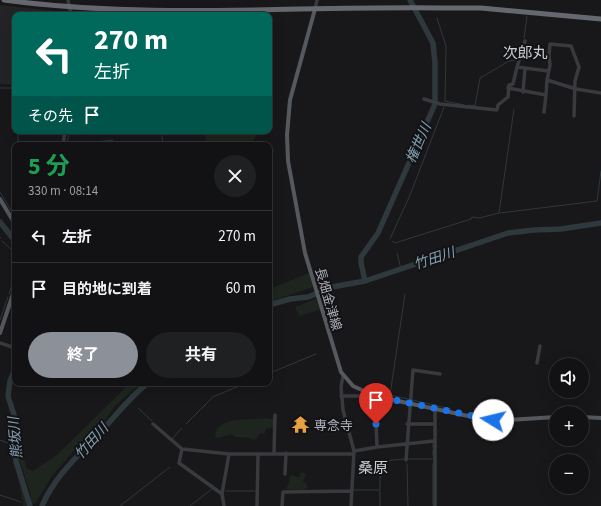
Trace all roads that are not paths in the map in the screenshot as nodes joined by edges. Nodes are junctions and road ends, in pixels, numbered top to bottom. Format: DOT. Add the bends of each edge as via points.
graph roads {
  1 [pos="4,0"];
  2 [pos="68,0"];
  3 [pos="317,0"];
  4 [pos="70,7"];
  5 [pos="314,9"];
  6 [pos="71,12"];
  7 [pos="601,19"];
  8 [pos="525,41"];
  9 [pos="517,67"];
  10 [pos="526,68"];
  11 [pos="548,71"];
  12 [pos="547,80"];
  13 [pos="508,88"];
  14 [pos="576,89"];
  15 [pos="523,92"];
  16 [pos="601,93"];
  17 [pos="546,95"];
  18 [pos="424,99"];
  19 [pos="544,112"];
  20 [pos="574,116"];
  21 [pos="0,199"];
  22 [pos="12,219"];
  23 [pos="12,297"];
  24 [pos="0,333"];
  25 [pos="0,343"];
  26 [pos="540,346"];
  27 [pos="12,347"];
  28 [pos="537,363"];
  29 [pos="440,374"];
  30 [pos="343,376"];
  31 [pos="341,396"];
  32 [pos="375,396"];
  33 [pos="409,403"];
  34 [pos="435,409"];
  35 [pos="274,415"];
  36 [pos="549,416"];
  37 [pos="589,417"];
  38 [pos="601,418"];
  39 [pos="153,424"];
  40 [pos="408,424"];
  41 [pos="434,424"];
  42 [pos="434,441"];
  43 [pos="406,444"];
  44 [pos="377,447"];
  45 [pos="182,449"];
  46 [pos="274,453"];
  47 [pos="286,453"];
  48 [pos="353,453"];
  49 [pos="229,454"];
  50 [pos="258,455"];
  51 [pos="406,460"];
  52 [pos="285,474"];
  53 [pos="352,491"];
  54 [pos="222,494"];
  55 [pos="224,506"];
  56 [pos="257,506"];
  57 [pos="282,506"];
  58 [pos="352,506"];
  59 [pos="435,506"];
  1 -- 4 [label="highway"];
  2 -- 4 [label="street"];
  3 -- 5 [label="street"];
  4 -- 5 [label="highway" via="172,12"];
  4 -- 6 [label="street"];
  5 -- 7 [label="highway" via="481,8"];
  5 -- 30 [label="main road, 長畑金津線" via="290,100 288,161 305,253"];
  8 -- 9 [label="street"];
  9 -- 10 [label="street"];
  9 -- 13 [label="street" via="513,84"];
  10 -- 11 [label="street"];
  10 -- 15 [label="street"];
  11 -- 12 [label="street"];
  11 -- 14 [label="street" via="550,44 571,46 579,67 575,81"];
  12 -- 14 [label="street"];
  12 -- 17 [label="street"];
  13 -- 15 [label="street"];
  13 -- 18 [label="street" via="508,97 498,105 497,110 447,105"];
  14 -- 16 [label="street"];
  14 -- 20 [label="street"];
  15 -- 17 [label="street"];
  17 -- 19 [label="street"];
  21 -- 22 [label="main road"];
  23 -- 24 [label="main road"];
  25 -- 27 [label="street"];
  26 -- 28 [label="street"];
  29 -- 33 [label="street" via="413,370"];
  30 -- 31 [label="street"];
  30 -- 32 [label="main road, 長畑金津線" via="359,389"];
  31 -- 32 [label="street"];
  31 -- 48 [label="street"];
  32 -- 33 [label="main road, 長畑金津線"];
  32 -- 44 [label="street"];
  33 -- 34 [label="main road, 長畑金津線"];
  33 -- 40 [label="street"];
  34 -- 36 [label="main road, 長畑金津線" via="493,420"];
  34 -- 41 [label="street"];
  35 -- 46 [label="street"];
  37 -- 38 [label="main road"];
  39 -- 45 [label="street"];
  40 -- 41 [label="street"];
  40 -- 43 [label="street"];
  41 -- 42 [label="street"];
  42 -- 43 [label="street"];
  42 -- 59 [label="street"];
  43 -- 44 [label="street"];
  43 -- 51 [label="street"];
  44 -- 48 [label="street"];
  45 -- 49 [label="street"];
  45 -- 54 [label="street" via="179,463"];
  46 -- 47 [label="street"];
  46 -- 50 [label="street"];
  47 -- 48 [label="street"];
  47 -- 52 [label="street"];
  48 -- 53 [label="street"];
  49 -- 50 [label="street"];
  49 -- 54 [label="street"];
  50 -- 56 [label="street"];
  53 -- 57 [label="street" via="283,492"];
  53 -- 58 [label="street"];
  54 -- 55 [label="street"];
}
